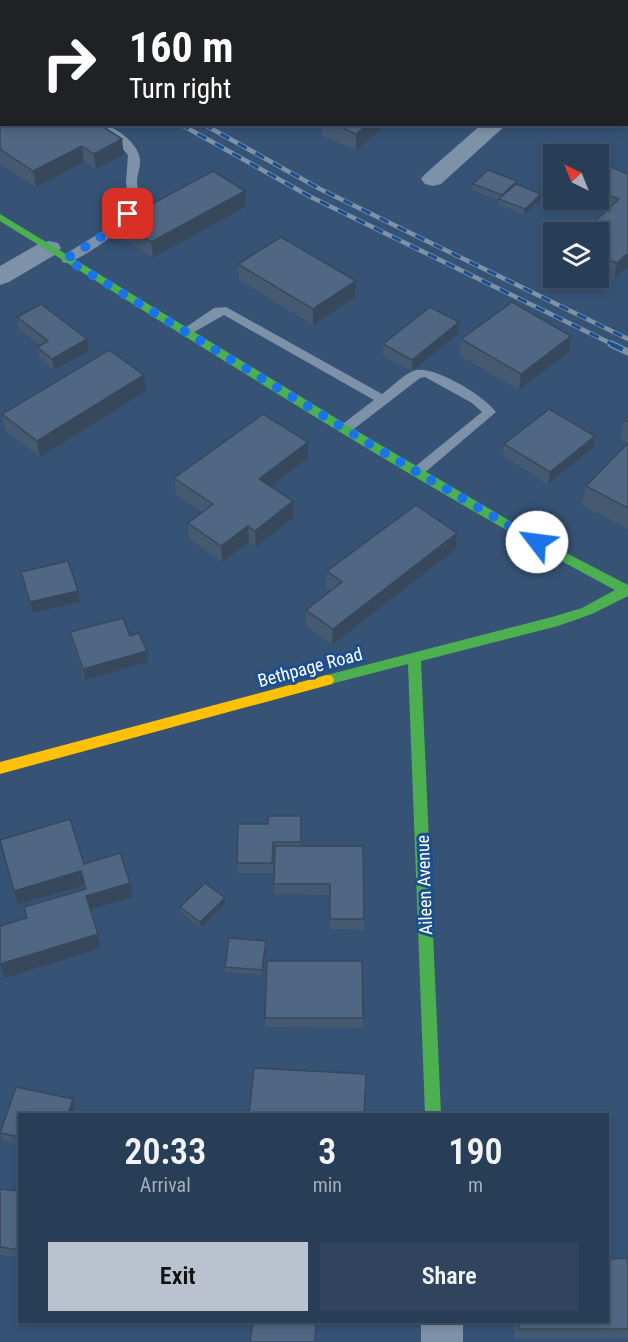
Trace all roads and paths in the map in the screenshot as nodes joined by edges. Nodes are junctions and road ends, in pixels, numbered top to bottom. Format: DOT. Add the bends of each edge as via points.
graph roads {
  1 [pos="98,126"];
  2 [pos="494,126"];
  3 [pos="433,179"];
  4 [pos="0,217"];
  5 [pos="58,254"];
  6 [pos="0,277"];
  7 [pos="185,332"];
  8 [pos="383,400"];
  9 [pos="345,429"];
  10 [pos="417,472"];
  11 [pos="627,591"];
  12 [pos="414,657"];
  13 [pos="0,768"];
  14 [pos="433,1113"];
  15 [pos="442,1323"];
  16 [pos="442,1342"];
  1 -- 5 [label="lane" via="133,152 134,199 128,214 110,231"];
  2 -- 3 [label="street"];
  4 -- 5 [label="main road"];
  5 -- 6 [label="street"];
  5 -- 7 [label="main road"];
  7 -- 8 [label="lane" via="218,311 226,311"];
  7 -- 9 [label="main road"];
  8 -- 9 [label="lane"];
  8 -- 10 [label="lane" via="417,374 427,373 477,400 490,412"];
  9 -- 10 [label="main road"];
  10 -- 11 [label="main road"];
  11 -- 12 [label="main road, Bethpage Road" via="553,622"];
  12 -- 13 [label="main road, Bethpage Road"];
  12 -- 14 [label="main road, Aileen Avenue"];
  15 -- 16 [label="street"];
}
